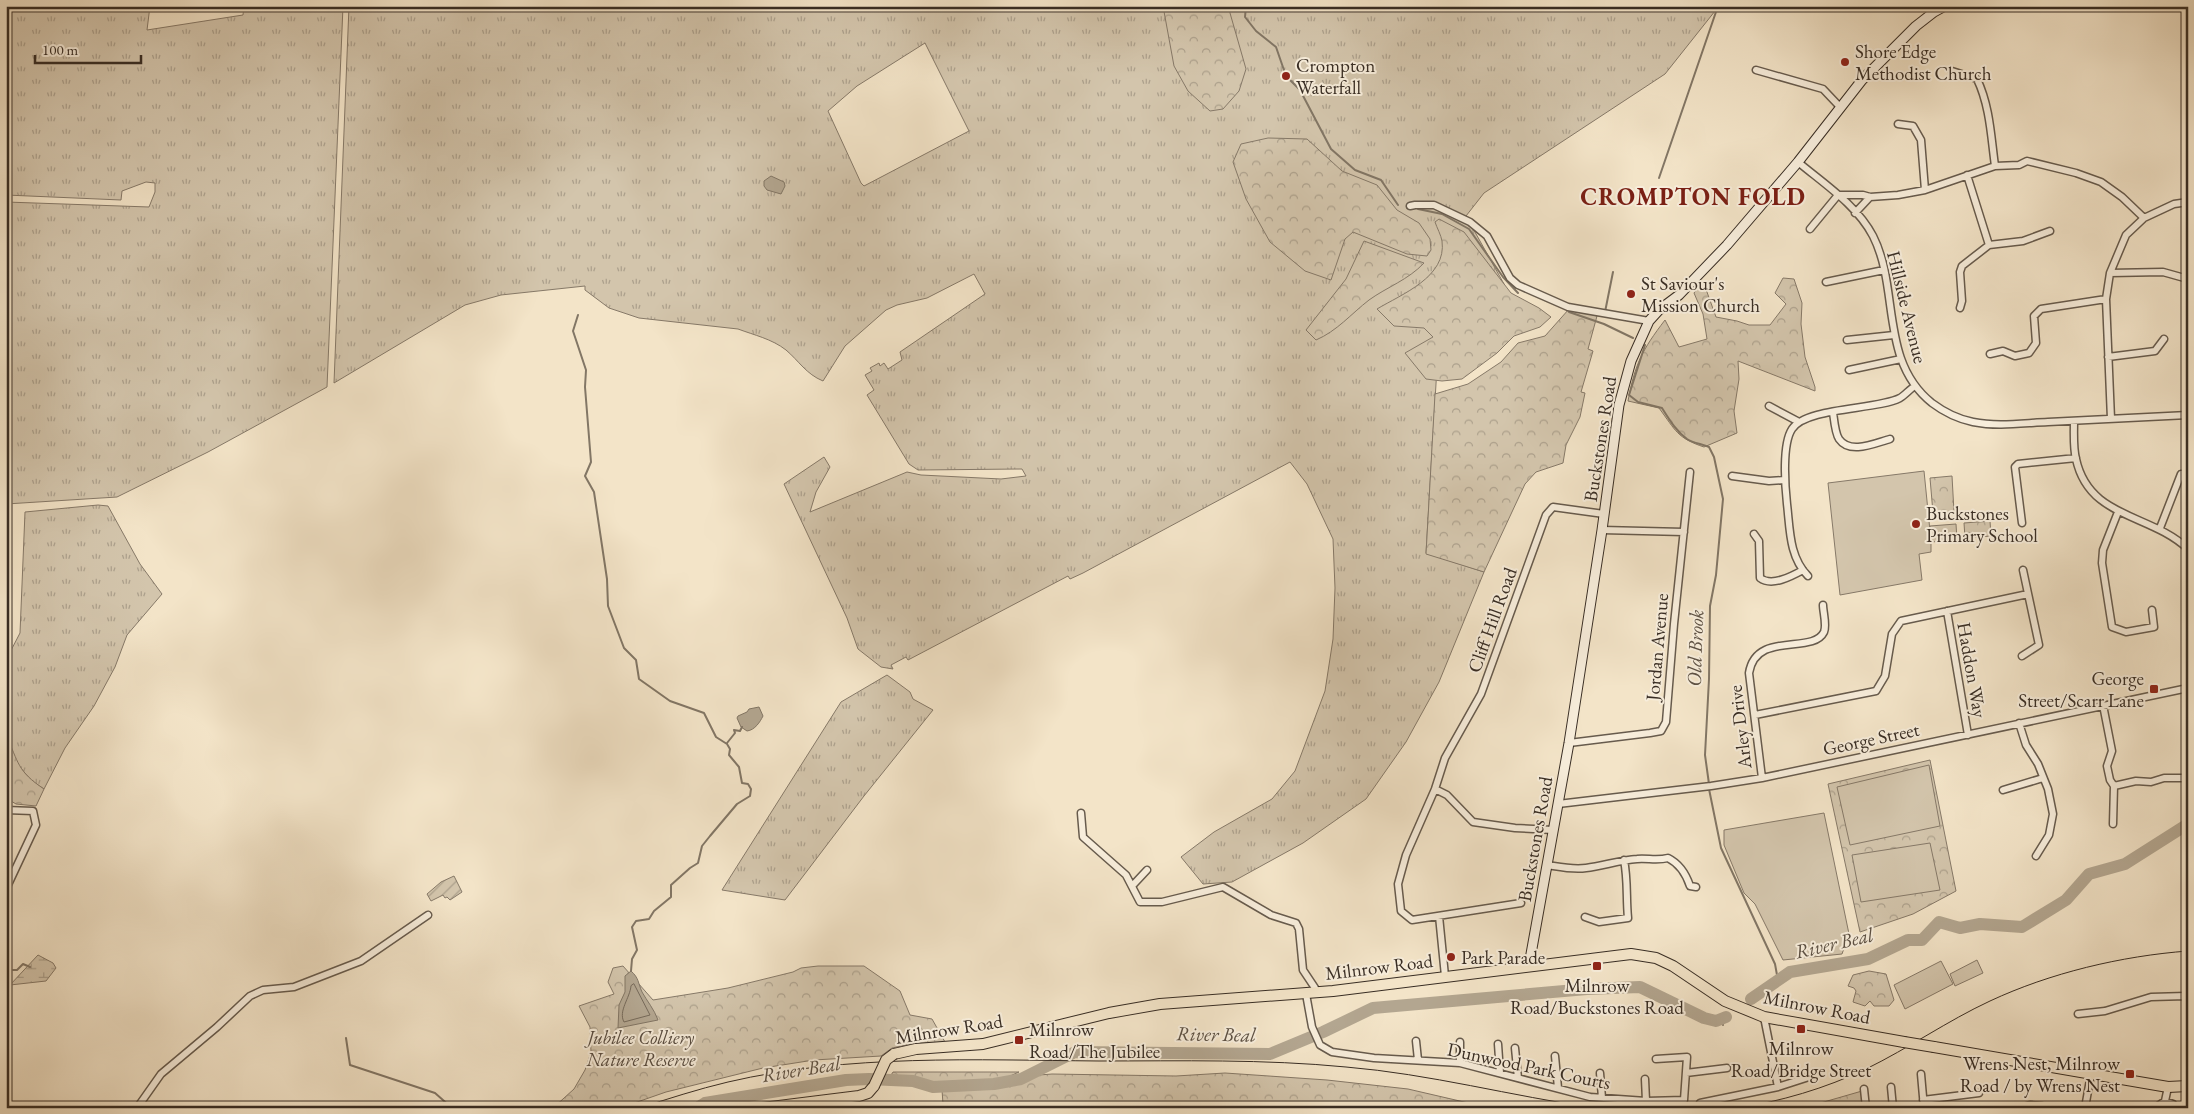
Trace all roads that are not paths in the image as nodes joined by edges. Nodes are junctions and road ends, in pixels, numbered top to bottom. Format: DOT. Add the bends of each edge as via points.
graph roads {
  1 [pos="1945,6"];
  2 [pos="1756,70"];
  3 [pos="1952,71"];
  4 [pos="1841,108"];
  5 [pos="1898,124"];
  6 [pos="1798,162"];
  7 [pos="1995,166"];
  8 [pos="1967,175"];
  9 [pos="1925,190"];
  10 [pos="1838,195"];
  11 [pos="1870,197"];
  12 [pos="2188,202"];
  13 [pos="1410,206"];
  14 [pos="1855,212"];
  15 [pos="2144,218"];
  16 [pos="1810,229"];
  17 [pos="2050,230"];
  18 [pos="1989,245"];
  19 [pos="1884,270"];
  20 [pos="2110,273"];
  21 [pos="2188,279"];
  22 [pos="1826,282"];
  23 [pos="2106,299"];
  24 [pos="1960,308"];
  25 [pos="1649,322"];
  26 [pos="1894,335"];
  27 [pos="2164,339"];
  28 [pos="1847,340"];
  29 [pos="1990,354"];
  30 [pos="2108,357"];
  31 [pos="1901,359"];
  32 [pos="1848,370"];
  33 [pos="1915,386"];
  34 [pos="1769,406"];
  35 [pos="1833,412"];
  36 [pos="2188,415"];
  37 [pos="2111,419"];
  38 [pos="2074,421"];
  39 [pos="1799,422"];
  40 [pos="1890,439"];
  41 [pos="2076,458"];
  42 [pos="1690,472"];
  43 [pos="2188,475"];
  44 [pos="1732,476"];
  45 [pos="1784,480"];
  46 [pos="2028,511"];
  47 [pos="2020,512"];
  48 [pos="2118,512"];
  49 [pos="1604,514"];
  50 [pos="2022,523"];
  51 [pos="2160,528"];
  52 [pos="1602,530"];
  53 [pos="1684,532"];
  54 [pos="1754,534"];
  55 [pos="2188,548"];
  56 [pos="1803,570"];
  57 [pos="2024,570"];
  58 [pos="1808,576"];
  59 [pos="2028,594"];
  60 [pos="1823,605"];
  61 [pos="2152,610"];
  62 [pos="1946,611"];
  63 [pos="2022,656"];
  64 [pos="2188,688"];
  65 [pos="2103,705"];
  66 [pos="1755,715"];
  67 [pos="2019,723"];
  68 [pos="1968,735"];
  69 [pos="1569,743"];
  70 [pos="1762,778"];
  71 [pos="2043,778"];
  72 [pos="2188,778"];
  73 [pos="2114,786"];
  74 [pos="1435,789"];
  75 [pos="2003,790"];
  76 [pos="1558,804"];
  77 [pos="6,810"];
  78 [pos="1081,813"];
  79 [pos="2113,824"];
  80 [pos="1553,830"];
  81 [pos="2036,856"];
  82 [pos="1624,860"];
  83 [pos="1547,865"];
  84 [pos="1147,870"];
  85 [pos="1133,885"];
  86 [pos="1696,887"];
  87 [pos="6,890"];
  88 [pos="1521,903"];
  89 [pos="428,915"];
  90 [pos="1439,916"];
  91 [pos="1585,917"];
  92 [pos="1529,965"];
  93 [pos="1445,976"];
  94 [pos="1311,993"];
  95 [pos="2078,1014"];
  96 [pos="1764,1017"];
  97 [pos="2188,1020"];
  98 [pos="1416,1041"];
  99 [pos="1460,1042"];
  100 [pos="1498,1044"];
  101 [pos="1515,1048"];
  102 [pos="1555,1056"];
  103 [pos="1656,1059"];
  104 [pos="1418,1060"];
  105 [pos="1460,1063"];
  106 [pos="1727,1068"];
  107 [pos="1500,1073"];
  108 [pos="1600,1073"];
  109 [pos="1686,1073"];
  110 [pos="1921,1074"];
  111 [pos="2091,1074"];
  112 [pos="1809,1077"];
  113 [pos="1518,1078"];
  114 [pos="1644,1079"];
  115 [pos="2188,1086"];
  116 [pos="1778,1087"];
  117 [pos="1891,1087"];
  118 [pos="2168,1087"];
  119 [pos="1558,1088"];
  120 [pos="1864,1089"];
  121 [pos="1979,1093"];
  122 [pos="1602,1098"];
  123 [pos="1923,1100"];
  124 [pos="1646,1101"];
  125 [pos="2165,1101"];
  126 [pos="1700,1103"];
  127 [pos="2042,1106"];
  128 [pos="138,1108"];
  129 [pos="762,1108"];
  130 [pos="1866,1108"];
  131 [pos="1893,1108"];
  132 [pos="1924,1108"];
  133 [pos="2020,1108"];
  134 [pos="2085,1108"];
  135 [pos="2156,1108"];
  136 [pos="2175,1108"];
  1 -- 4 [label="main road, Buckstones Road" via="1900,41 1862,80"];
  2 -- 4 [label="street" via="1823,89"];
  3 -- 7 [label="street" via="1977,79 1983,92"];
  4 -- 6 [label="main road, Buckstones Road"];
  5 -- 9 [label="street" via="1913,126 1921,140"];
  6 -- 10 [label="street, Hillside Avenue"];
  6 -- 25 [label="main road, Buckstones Road" via="1716,256"];
  7 -- 8 [label="street"];
  7 -- 15 [label="street" via="2019,165 2027,161 2076,173 2101,182"];
  8 -- 9 [label="street"];
  8 -- 18 [label="street"];
  9 -- 11 [label="street" via="1898,196"];
  10 -- 11 [label="street"];
  10 -- 14 [label="street, Hillside Avenue"];
  10 -- 16 [label="street"];
  11 -- 14 [label="street"];
  12 -- 15 [label="street" via="2174,204"];
  13 -- 25 [label="street" via="1434,205 1470,222 1487,236 1510,278 1518,285 1568,307"];
  14 -- 19 [label="street, Hillside Avenue" via="1873,236"];
  15 -- 20 [label="street" via="2126,235"];
  17 -- 18 [label="street" via="2023,240"];
  18 -- 24 [label="street" via="1962,266"];
  19 -- 22 [label="street"];
  19 -- 26 [label="street, Hillside Avenue"];
  20 -- 21 [label="street" via="2162,272"];
  20 -- 23 [label="street"];
  23 -- 29 [label="street" via="2041,309 2034,316 2036,343 2029,353 2016,356 2003,351"];
  23 -- 30 [label="street"];
  25 -- 49 [label="main road, Buckstones Road" via="1630,361 1620,398"];
  26 -- 28 [label="street"];
  26 -- 31 [label="street, Hillside Avenue"];
  27 -- 30 [label="street" via="2155,351"];
  30 -- 37 [label="street"];
  31 -- 32 [label="street"];
  31 -- 33 [label="street, Hillside Avenue"];
  33 -- 35 [label="street" via="1900,398"];
  33 -- 38 [label="street, Hillside Avenue" via="1925,398 1945,412 1972,422 2003,425"];
  34 -- 39 [label="street"];
  35 -- 39 [label="street"];
  35 -- 40 [label="street" via="1838,438 1846,445 1853,448"];
  36 -- 37 [label="street, Hillside Avenue"];
  37 -- 38 [label="street, Hillside Avenue"];
  38 -- 41 [label="street"];
  39 -- 45 [label="street" via="1788,437"];
  41 -- 47 [label="street" via="2018,464 2015,467"];
  41 -- 48 [label="street" via="2091,492"];
  42 -- 53 [label="street, Jordan Avenue"];
  43 -- 51 [label="street" via="2181,474"];
  44 -- 45 [label="street"];
  45 -- 56 [label="street" via="1793,550"];
  46 -- 47 [label="street"];
  47 -- 50 [label="street"];
  48 -- 51 [label="street"];
  48 -- 61 [label="street" via="2103,550 2102,563 2112,627 2126,632 2154,627"];
  49 -- 52 [label="main road, Buckstones Road"];
  49 -- 74 [label="street, Cliff Hill Road" via="1553,507 1546,515 1481,694 1445,758"];
  51 -- 55 [label="street"];
  52 -- 53 [label="street"];
  52 -- 69 [label="main road, Buckstones Road"];
  53 -- 69 [label="street, Jordan Avenue" via="1666,722 1661,731 1650,734"];
  54 -- 56 [label="street" via="1759,541 1760,578 1786,579"];
  56 -- 58 [label="street"];
  57 -- 59 [label="street"];
  59 -- 62 [label="street"];
  59 -- 63 [label="street" via="2039,645"];
  60 -- 66 [label="street, Arley Drive" via="1825,629 1822,635 1813,640 1764,650 1752,661 1749,673"];
  62 -- 66 [label="street" via="1901,621 1892,634 1885,676 1876,691"];
  62 -- 68 [label="street, Haddon Way"];
  64 -- 65 [label="street, George Street"];
  65 -- 67 [label="street, George Street"];
  65 -- 73 [label="street" via="2112,751 2107,766"];
  66 -- 70 [label="street, Arley Drive"];
  67 -- 68 [label="street, George Street"];
  67 -- 71 [label="street"];
  68 -- 70 [label="street, George Street"];
  69 -- 76 [label="main road, Buckstones Road"];
  70 -- 76 [label="street, George Street"];
  71 -- 75 [label="street"];
  71 -- 81 [label="street" via="2053,814 2049,835"];
  72 -- 73 [label="street" via="2136,781"];
  73 -- 79 [label="street"];
  74 -- 80 [label="street" via="1447,795 1473,822"];
  74 -- 90 [label="street" via="1406,855 1398,884 1401,911 1406,917 1412,920"];
  76 -- 80 [label="main road, Buckstones Road"];
  77 -- 87 [label="street" via="33,812 36,825"];
  78 -- 85 [label="street" via="1083,837"];
  80 -- 83 [label="main road, Buckstones Road"];
  82 -- 83 [label="street" via="1587,868"];
  82 -- 86 [label="street" via="1668,858 1676,863 1690,886"];
  82 -- 91 [label="street" via="1628,881 1628,918 1599,922"];
  83 -- 92 [label="main road, Buckstones Road"];
  84 -- 85 [label="street"];
  85 -- 94 [label="street" via="1137,899 1148,903 1222,887 1271,914 1296,923 1303,970 1310,980"];
  88 -- 90 [label="street"];
  89 -- 128 [label="street" via="361,961 294,987 263,990 250,996 160,1074"];
  90 -- 93 [label="street"];
  92 -- 93 [label="main road, Milnrow Road"];
  92 -- 96 [label="main road, Milnrow Road" via="1644,955 1674,966 1725,1001"];
  93 -- 94 [label="main road, Milnrow Road"];
  94 -- 104 [label="street, Dunwood Park Courts" via="1312,1027 1320,1045 1332,1052"];
  94 -- 129 [label="main road, Milnrow Road, bridge" via="1160,1004 983,1044 916,1049 894,1054 886,1060 868,1093"];
  95 -- 97 [label="street" via="2104,1011 2151,997 2186,996"];
  96 -- 111 [label="main road, Milnrow Road, bridge"];
  96 -- 116 [label="street"];
  98 -- 104 [label="street"];
  99 -- 105 [label="street"];
  100 -- 107 [label="street"];
  101 -- 113 [label="street"];
  102 -- 119 [label="street"];
  103 -- 109 [label="street, Dunwood Park Courts" via="1687,1057"];
  104 -- 105 [label="street, Dunwood Park Courts"];
  105 -- 107 [label="street, Dunwood Park Courts"];
  106 -- 109 [label="street"];
  107 -- 113 [label="street, Dunwood Park Courts"];
  108 -- 122 [label="street"];
  109 -- 124 [label="street, Dunwood Park Courts" via="1684,1100"];
  110 -- 123 [label="street"];
  111 -- 118 [label="main road, Milnrow Road"];
  111 -- 134 [label="street"];
  112 -- 116 [label="street"];
  113 -- 119 [label="street, Dunwood Park Courts"];
  114 -- 124 [label="street"];
  115 -- 118 [label="main road, Milnrow Road"];
  116 -- 126 [label="street"];
  117 -- 131 [label="street"];
  118 -- 125 [label="street"];
  119 -- 122 [label="street, Dunwood Park Courts"];
  120 -- 130 [label="street"];
  121 -- 123 [label="street"];
  122 -- 124 [label="street, Dunwood Park Courts"];
  123 -- 132 [label="street"];
  125 -- 135 [label="street"];
  125 -- 136 [label="street"];
  127 -- 133 [label="street"];
}
